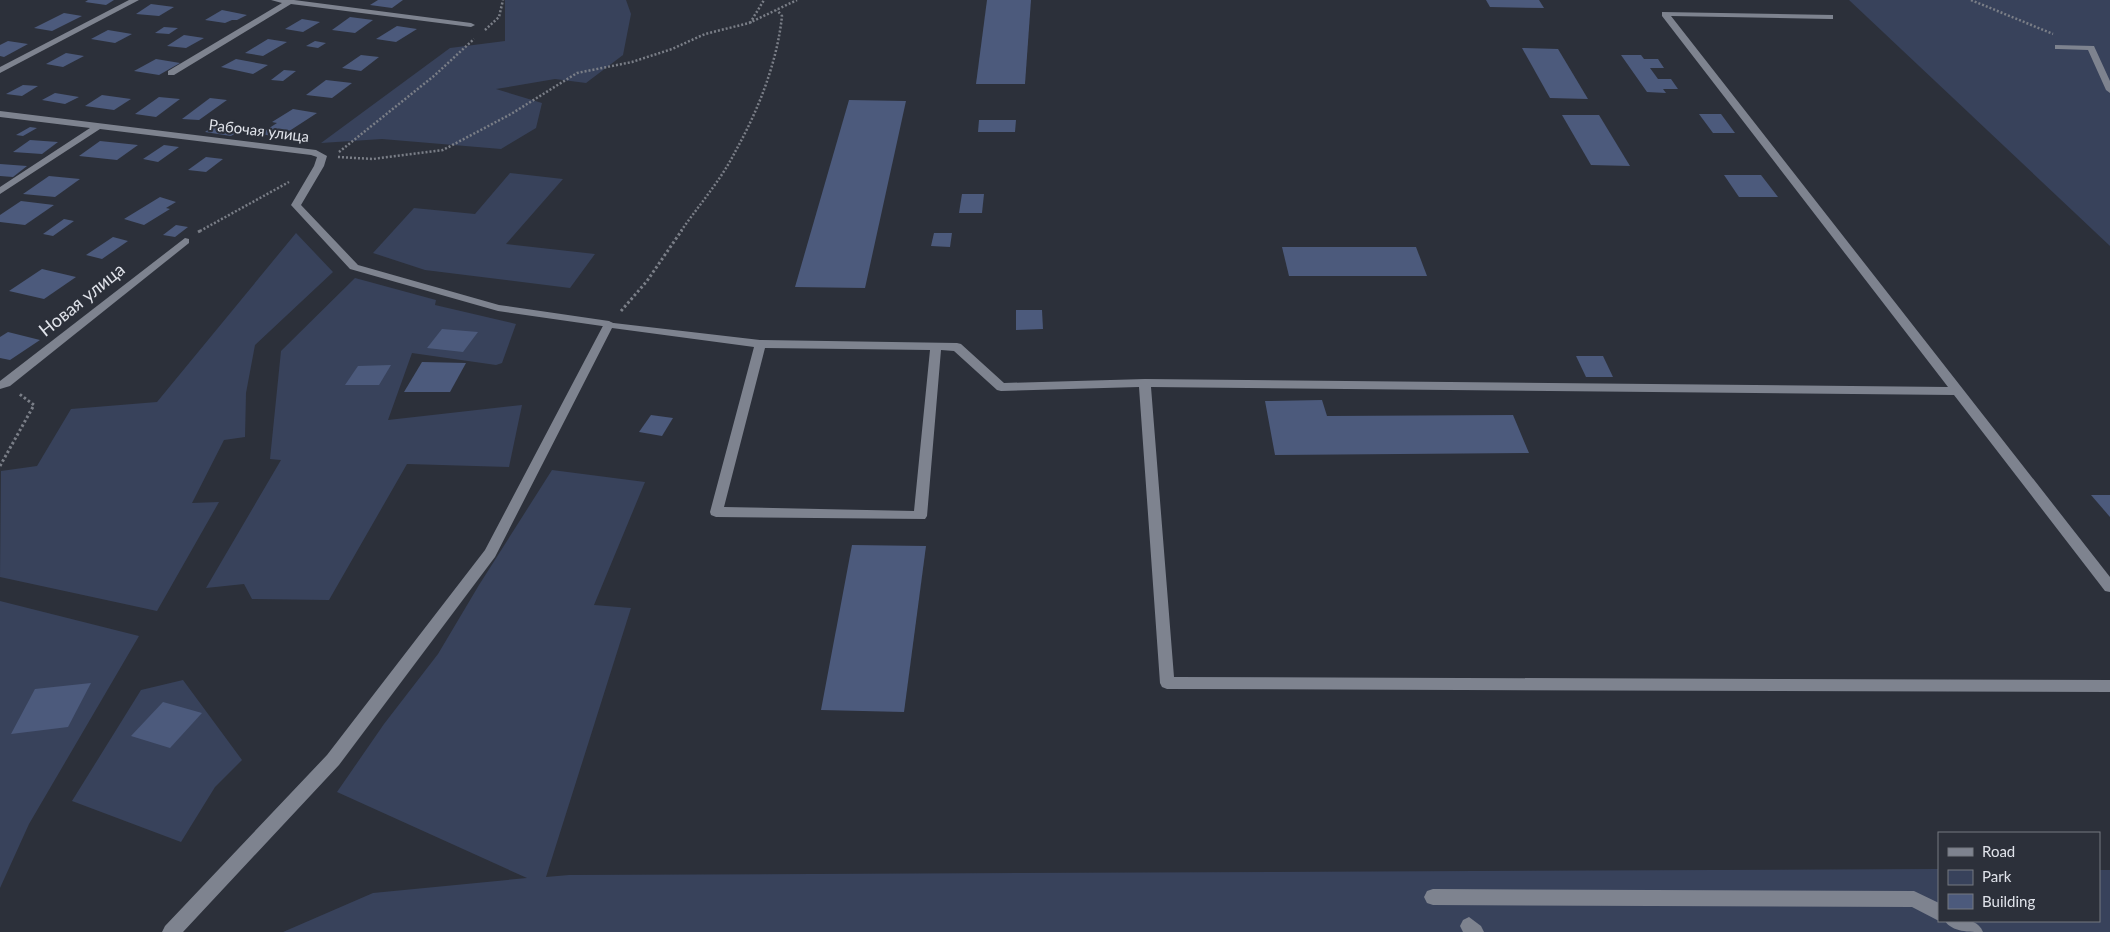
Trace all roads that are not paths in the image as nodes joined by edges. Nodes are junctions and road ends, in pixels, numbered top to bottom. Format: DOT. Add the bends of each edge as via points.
graph roads {
  1 [pos="135,0"];
  2 [pos="276,0"];
  3 [pos="291,1"];
  4 [pos="1830,17"];
  5 [pos="471,25"];
  6 [pos="2058,47"];
  7 [pos="0,70"];
  8 [pos="171,73"];
  9 [pos="2110,90"];
  10 [pos="0,114"];
  11 [pos="97,127"];
  12 [pos="0,191"];
  13 [pos="184,241"];
  14 [pos="609,324"];
  15 [pos="760,344"];
  16 [pos="936,347"];
  17 [pos="1145,383"];
  18 [pos="3,384"];
  19 [pos="1958,390"];
  20 [pos="2110,587"];
  21 [pos="2110,686"];
  22 [pos="1433,897"];
  23 [pos="1938,912"];
  24 [pos="1956,922"];
  25 [pos="171,932"];
  26 [pos="1974,932"];
  1 -- 7 [label="street"];
  2 -- 3 [label="street"];
  3 -- 5 [label="street"];
  3 -- 8 [label="street"];
  4 -- 19 [label="street" via="1665,14"];
  6 -- 9 [label="street" via="2091,48"];
  10 -- 11 [label="street, Рабочая улица"];
  11 -- 12 [label="street"];
  11 -- 14 [label="street, Рабочая улица" via="313,152 322,156 320,166 296,205 354,267 498,308"];
  13 -- 18 [label="street, Новая улица"];
  14 -- 15 [label="street"];
  14 -- 25 [label="street" via="490,553 333,760"];
  15 -- 16 [label="street"];
  15 -- 16 [label="street" via="716,512 920,516"];
  16 -- 17 [label="street" via="957,347 1001,387"];
  17 -- 19 [label="street"];
  17 -- 21 [label="street" via="1168,683"];
  19 -- 20 [label="street"];
  22 -- 23 [label="street" via="1914,899"];
  24 -- 26 [label="street"];
}
